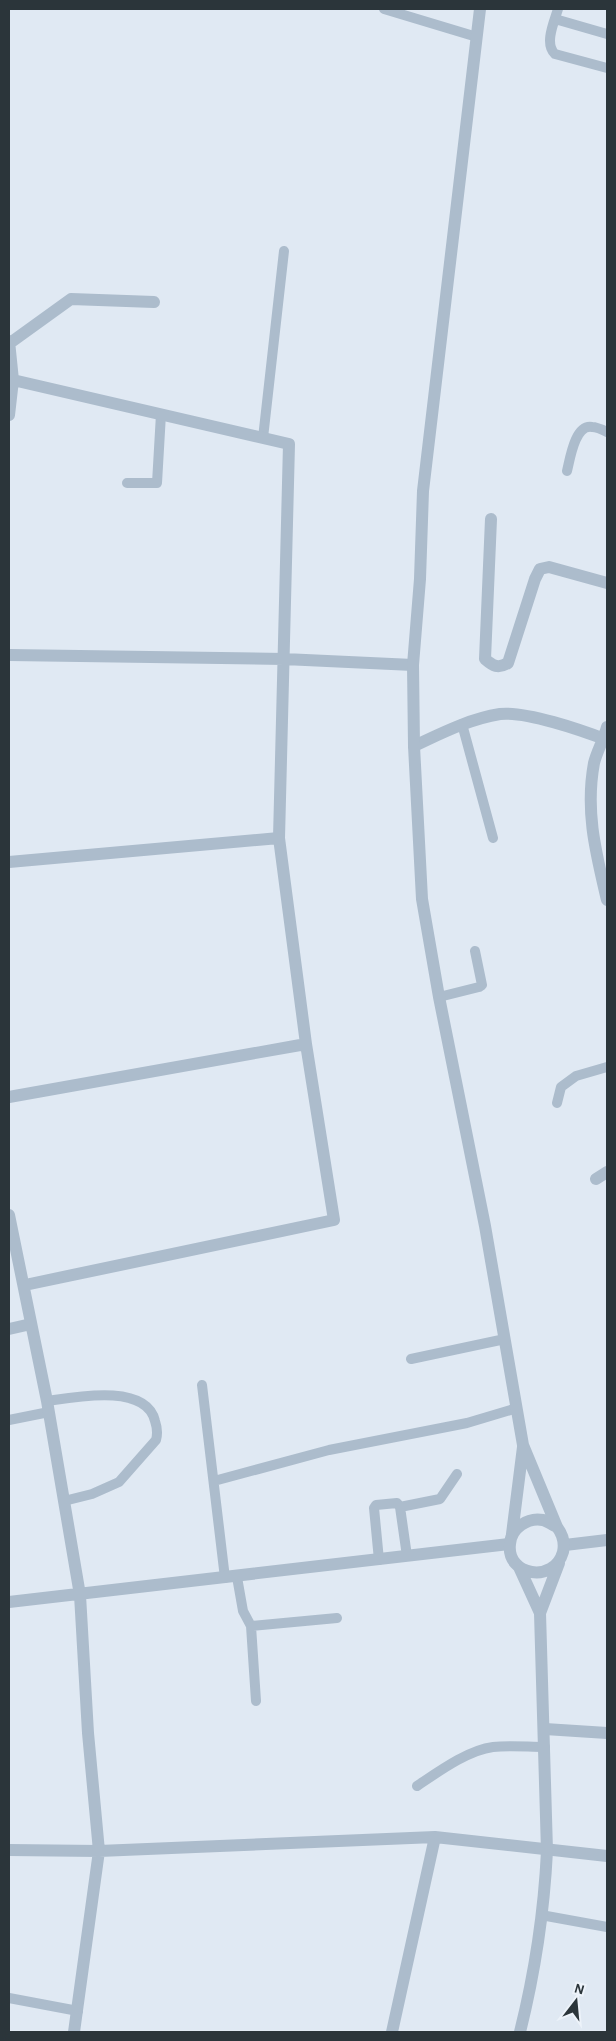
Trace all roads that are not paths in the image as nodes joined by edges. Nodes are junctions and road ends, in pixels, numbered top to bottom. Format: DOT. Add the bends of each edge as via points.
graph roads {
  1 [pos="384,9"];
  2 [pos="480,9"];
  3 [pos="558,9"];
  4 [pos="555,20"];
  5 [pos="607,34"];
  6 [pos="477,37"];
  7 [pos="607,68"];
  8 [pos="284,251"];
  9 [pos="154,302"];
  10 [pos="9,342"];
  11 [pos="13,380"];
  12 [pos="161,414"];
  13 [pos="9,415"];
  14 [pos="607,432"];
  15 [pos="263,438"];
  16 [pos="567,471"];
  17 [pos="126,483"];
  18 [pos="491,520"];
  19 [pos="607,584"];
  20 [pos="9,655"];
  21 [pos="284,659"];
  22 [pos="414,665"];
  23 [pos="462,724"];
  24 [pos="606,735"];
  25 [pos="414,746"];
  26 [pos="280,838"];
  27 [pos="494,838"];
  28 [pos="9,862"];
  29 [pos="607,900"];
  30 [pos="475,951"];
  31 [pos="439,997"];
  32 [pos="306,1044"];
  33 [pos="607,1067"];
  34 [pos="9,1097"];
  35 [pos="557,1103"];
  36 [pos="9,1215"];
  37 [pos="25,1285"];
  38 [pos="31,1324"];
  39 [pos="9,1329"];
  40 [pos="505,1339"];
  41 [pos="411,1359"];
  42 [pos="202,1385"];
  43 [pos="48,1406"];
  44 [pos="517,1408"];
  45 [pos="9,1420"];
  46 [pos="523,1445"];
  47 [pos="457,1474"];
  48 [pos="214,1482"];
  49 [pos="64,1501"];
  50 [pos="400,1507"];
  51 [pos="557,1527"];
  52 [pos="511,1540"];
  53 [pos="607,1540"];
  54 [pos="564,1545"];
  55 [pos="407,1556"];
  56 [pos="379,1560"];
  57 [pos="559,1563"];
  58 [pos="519,1567"];
  59 [pos="231,1577"];
  60 [pos="80,1595"];
  61 [pos="9,1602"];
  62 [pos="540,1613"];
  63 [pos="337,1618"];
  64 [pos="251,1626"];
  65 [pos="256,1701"];
  66 [pos="544,1729"];
  67 [pos="607,1733"];
  68 [pos="545,1746"];
  69 [pos="417,1786"];
  70 [pos="435,1838"];
  71 [pos="9,1850"];
  72 [pos="99,1851"];
  73 [pos="547,1851"];
  74 [pos="607,1856"];
  75 [pos="542,1915"];
  76 [pos="607,1927"];
  77 [pos="9,1998"];
  78 [pos="78,2011"];
  79 [pos="74,2032"];
  80 [pos="392,2032"];
  81 [pos="520,2032"];
  1 -- 6 [label="lane"];
  2 -- 6 [label="street"];
  3 -- 4 [label="lane"];
  4 -- 5 [label="lane"];
  4 -- 7 [label="lane" via="550,49 556,54"];
  6 -- 22 [label="street" via="423,491"];
  8 -- 15 [label="lane"];
  9 -- 10 [label="street" via="72,299"];
  10 -- 11 [label="street"];
  11 -- 12 [label="street"];
  11 -- 13 [label="street"];
  12 -- 15 [label="street"];
  12 -- 17 [label="lane" via="157,483"];
  14 -- 16 [label="lane" via="591,426 583,429 577,435"];
  15 -- 21 [label="street" via="289,444"];
  18 -- 19 [label="street" via="485,660 494,666 502,667 508,663 540,569 549,567"];
  20 -- 21 [label="street"];
  21 -- 22 [label="street"];
  21 -- 26 [label="street"];
  22 -- 25 [label="street"];
  23 -- 24 [label="street" via="501,714 524,714"];
  23 -- 25 [label="street"];
  23 -- 27 [label="lane"];
  24 -- 29 [label="street" via="595,760 591,784 592,835"];
  25 -- 31 [label="street" via="422,899"];
  26 -- 28 [label="street"];
  26 -- 32 [label="street"];
  30 -- 31 [label="lane" via="482,984"];
  31 -- 40 [label="street"];
  32 -- 34 [label="street"];
  32 -- 37 [label="street" via="334,1220"];
  33 -- 35 [label="lane" via="576,1076 561,1087"];
  36 -- 37 [label="street"];
  37 -- 38 [label="street"];
  38 -- 39 [label="street"];
  38 -- 43 [label="street"];
  40 -- 41 [label="lane"];
  40 -- 44 [label="street"];
  42 -- 48 [label="lane"];
  43 -- 45 [label="lane"];
  43 -- 49 [label="street"];
  43 -- 49 [label="lane" via="87,1396 131,1398 150,1409 157,1431 156,1440 119,1482 92,1494"];
  44 -- 46 [label="street"];
  44 -- 48 [label="lane" via="467,1423 329,1450"];
  46 -- 51 [label="street"];
  46 -- 52 [label="street"];
  47 -- 50 [label="lane" via="440,1500"];
  48 -- 59 [label="lane"];
  49 -- 60 [label="street"];
  50 -- 55 [label="lane"];
  50 -- 56 [label="lane" via="397,1503 376,1505 374,1508"];
  51 -- 52 [label="street" via="544,1520 526,1522 518,1527"];
  51 -- 54 [label="street"];
  52 -- 55 [label="street"];
  52 -- 58 [label="street" via="510,1554"];
  53 -- 54 [label="street"];
  54 -- 57 [label="street"];
  55 -- 56 [label="street"];
  56 -- 59 [label="street"];
  57 -- 58 [label="street" via="546,1572 537,1573"];
  57 -- 62 [label="street"];
  58 -- 62 [label="street"];
  59 -- 60 [label="street"];
  59 -- 64 [label="lane"];
  60 -- 61 [label="street"];
  60 -- 72 [label="street"];
  62 -- 66 [label="street"];
  63 -- 64 [label="lane"];
  64 -- 65 [label="lane"];
  66 -- 67 [label="street"];
  66 -- 68 [label="street"];
  68 -- 69 [label="lane" via="479,1750"];
  68 -- 73 [label="street"];
  70 -- 72 [label="street"];
  70 -- 73 [label="street"];
  70 -- 80 [label="street"];
  71 -- 72 [label="street"];
  72 -- 78 [label="street"];
  73 -- 74 [label="street"];
  73 -- 75 [label="street"];
  75 -- 76 [label="lane"];
  75 -- 81 [label="street"];
  77 -- 78 [label="lane"];
  78 -- 79 [label="street"];
}
